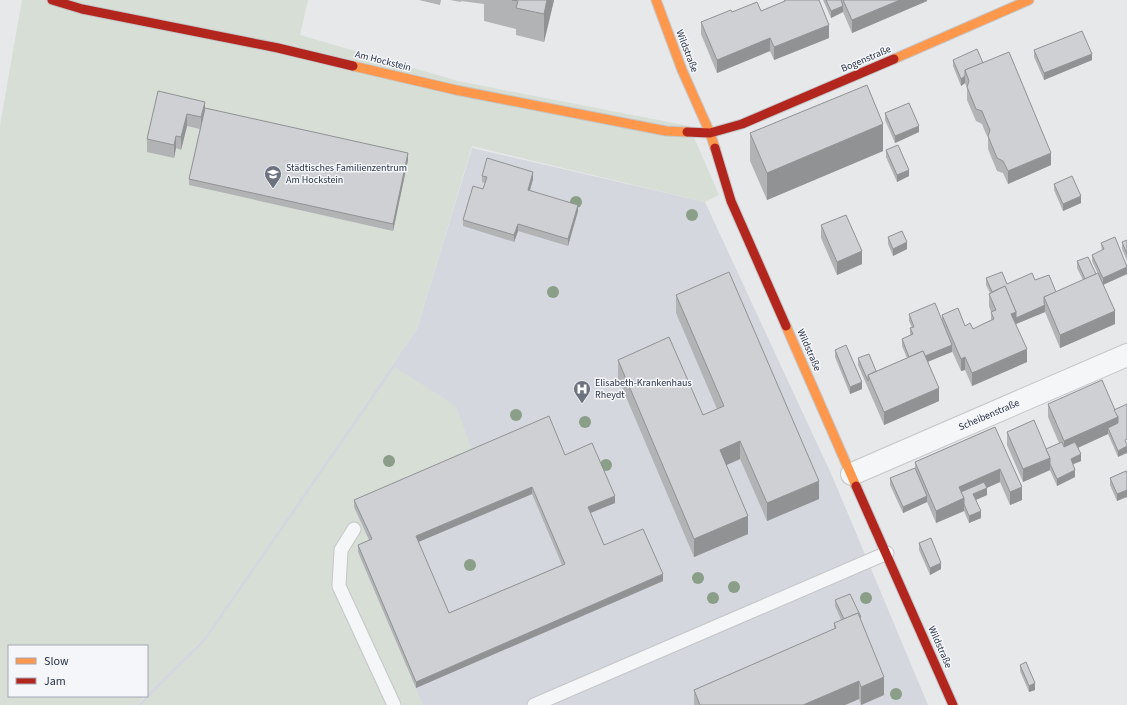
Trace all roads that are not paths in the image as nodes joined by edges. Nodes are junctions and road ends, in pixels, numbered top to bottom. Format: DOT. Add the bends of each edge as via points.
graph roads {
  1 [pos="52,0"];
  2 [pos="656,0"];
  3 [pos="1029,0"];
  4 [pos="710,133"];
  5 [pos="1127,355"];
  6 [pos="852,474"];
  7 [pos="354,529"];
  8 [pos="887,553"];
  9 [pos="394,705"];
  10 [pos="534,705"];
  11 [pos="953,705"];
  1 -- 4 [label="street, Am Hockstein" via="82,9 286,49 456,90 666,131"];
  2 -- 4 [label="street, Wildstraße" via="682,70"];
  3 -- 4 [label="street, Bogenstraße" via="742,124"];
  4 -- 6 [label="street, Wildstraße" via="731,201"];
  5 -- 6 [label="street, Scheibenstraße"];
  6 -- 8 [label="street, Wildstraße"];
  7 -- 9 [label="lane" via="341,550 339,586"];
  8 -- 10 [label="lane"];
  8 -- 11 [label="street, Wildstraße"];
}
